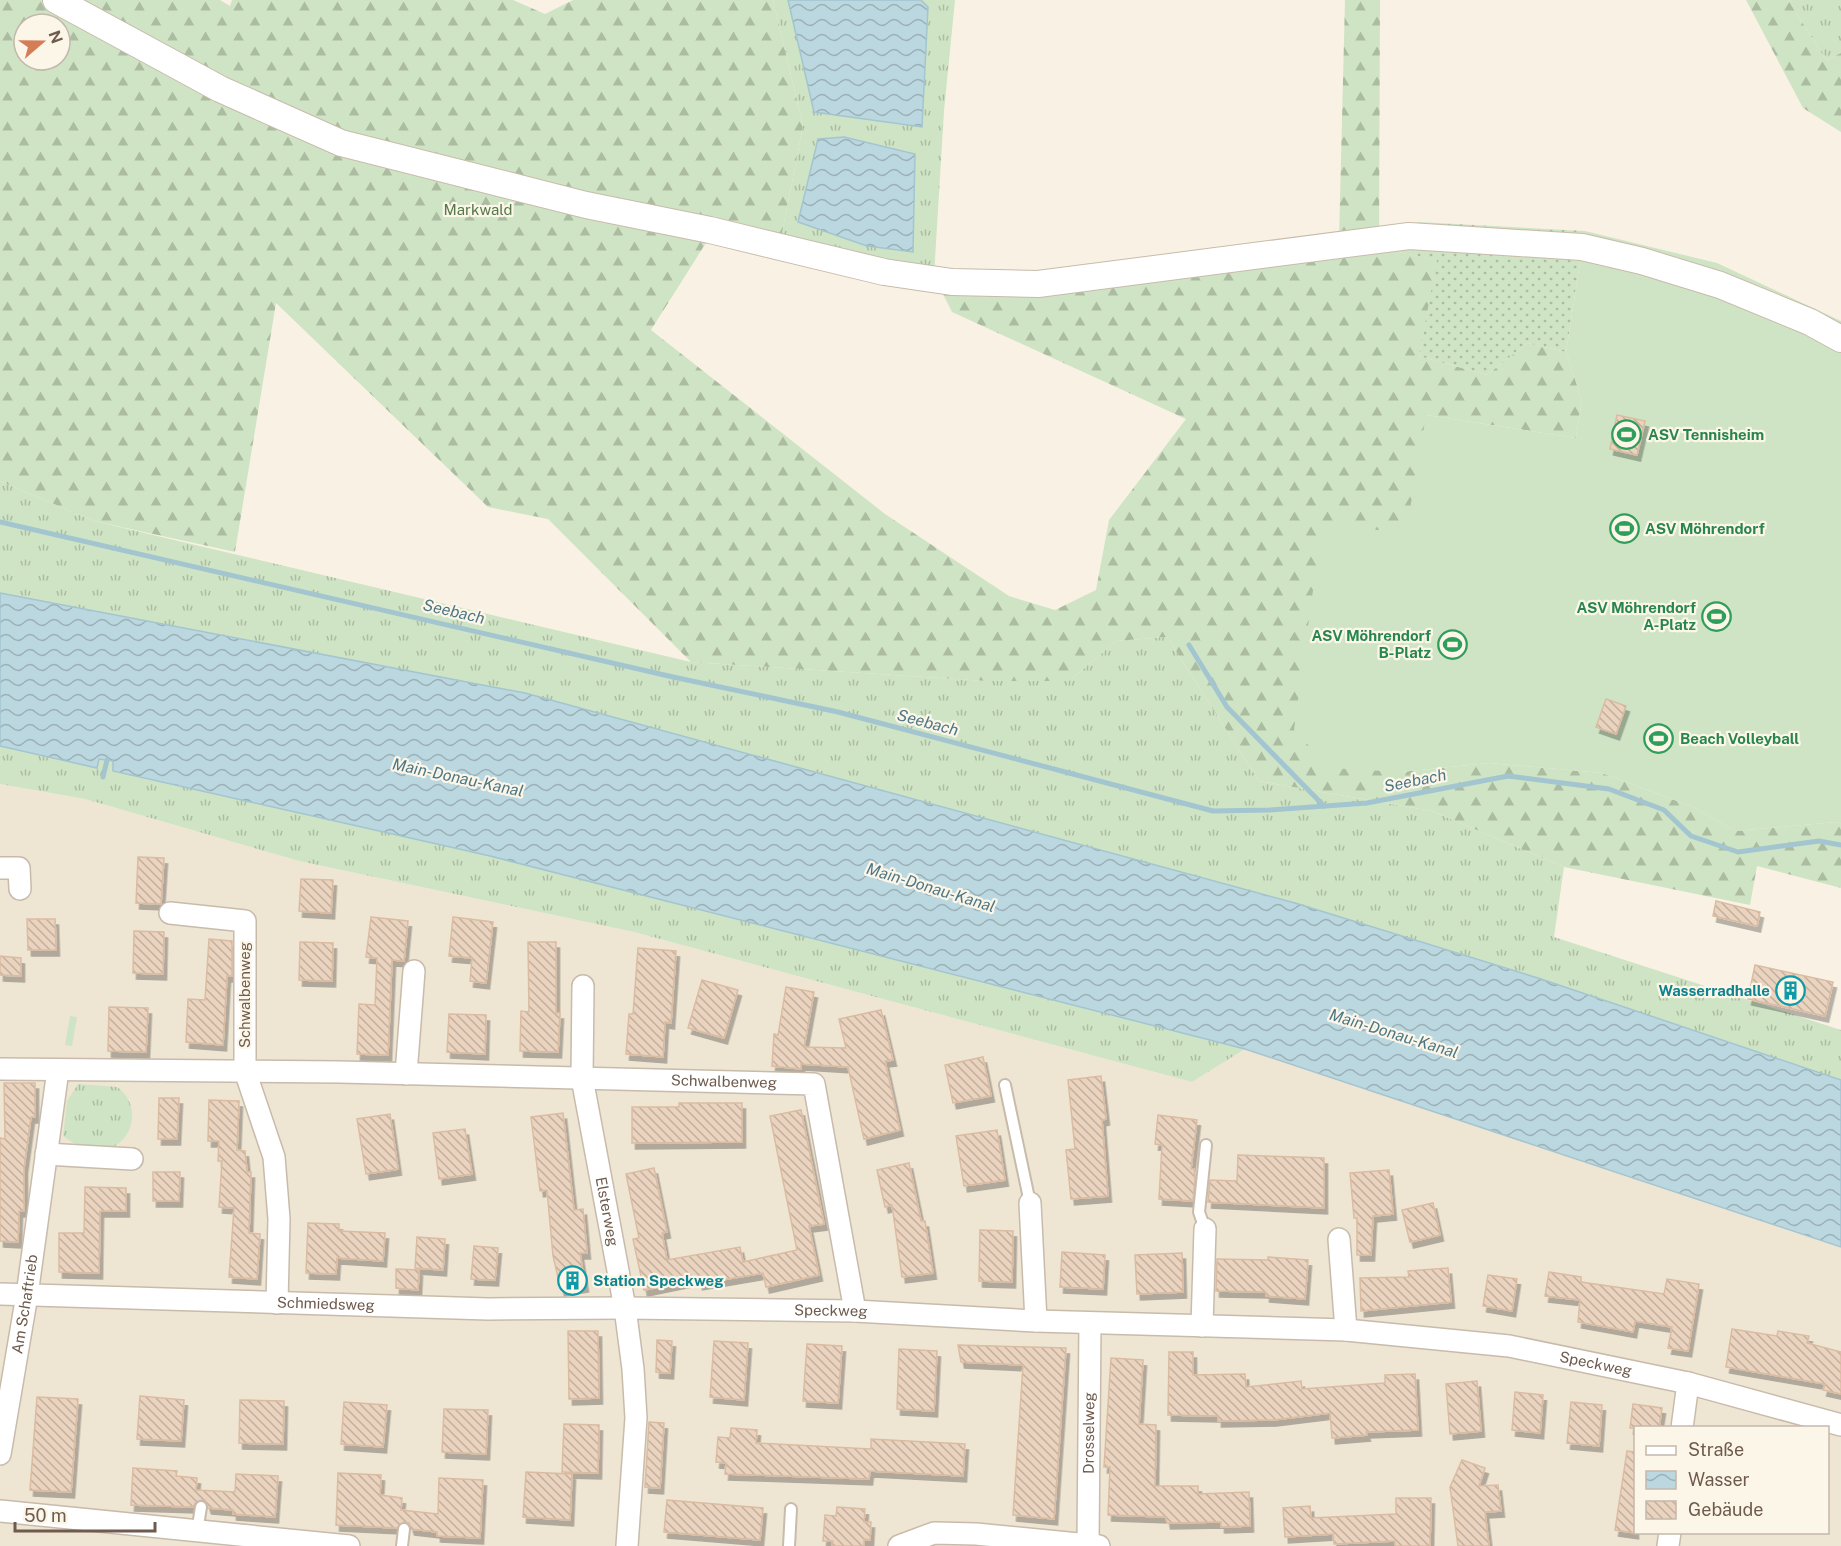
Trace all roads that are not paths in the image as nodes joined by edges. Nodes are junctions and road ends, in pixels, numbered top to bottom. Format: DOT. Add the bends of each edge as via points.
graph roads {
  1 [pos="56,0"];
  2 [pos="1841,339"];
  3 [pos="0,868"];
  4 [pos="20,889"];
  5 [pos="170,913"];
  6 [pos="414,971"];
  7 [pos="583,986"];
  8 [pos="0,1069"];
  9 [pos="58,1070"];
  10 [pos="245,1071"];
  11 [pos="406,1074"];
  12 [pos="582,1078"];
  13 [pos="1005,1085"];
  14 [pos="1206,1145"];
  15 [pos="46,1154"];
  16 [pos="132,1160"];
  17 [pos="1030,1203"];
  18 [pos="1205,1229"];
  19 [pos="1339,1239"];
  20 [pos="0,1294"];
  21 [pos="27,1295"];
  22 [pos="277,1304"];
  23 [pos="625,1308"];
  24 [pos="855,1311"];
  25 [pos="1036,1321"];
  26 [pos="1090,1323"];
  27 [pos="1202,1326"];
  28 [pos="1346,1330"];
  29 [pos="1688,1383"];
  30 [pos="1841,1425"];
  31 [pos="1682,1426"];
  32 [pos="0,1454"];
  33 [pos="201,1508"];
  34 [pos="791,1509"];
  35 [pos="0,1511"];
  36 [pos="404,1529"];
  37 [pos="197,1532"];
  38 [pos="222,1540"];
  39 [pos="1094,1545"];
  40 [pos="349,1546"];
  41 [pos="402,1546"];
  42 [pos="627,1546"];
  43 [pos="789,1546"];
  44 [pos="899,1546"];
  1 -- 2 [label="street" via="220,89 341,143 586,205 884,272 952,282 1038,284 1409,236 1582,247 1720,285"];
  3 -- 4 [label="street" via="19,868"];
  5 -- 10 [label="street, Schwalbenweg" via="245,921"];
  6 -- 11 [label="street"];
  7 -- 12 [label="street, Elsterweg"];
  8 -- 9 [label="street, Schwalbenweg"];
  9 -- 10 [label="street, Schwalbenweg"];
  9 -- 15 [label="street, Am Schaftrieb"];
  10 -- 11 [label="street, Schwalbenweg"];
  10 -- 22 [label="street, Schwalbenweg" via="274,1157 279,1219"];
  11 -- 12 [label="street, Schwalbenweg"];
  12 -- 23 [label="street, Elsterweg"];
  12 -- 24 [label="street, Schwalbenweg" via="814,1084"];
  13 -- 17 [label="lane"];
  14 -- 18 [label="lane" via="1199,1212"];
  15 -- 16 [label="street"];
  15 -- 21 [label="street, Am Schaftrieb"];
  17 -- 25 [label="street"];
  18 -- 27 [label="street"];
  19 -- 28 [label="street"];
  20 -- 21 [label="street, Schmiedsweg"];
  21 -- 22 [label="street, Schmiedsweg"];
  21 -- 32 [label="street, Am Schaftrieb"];
  22 -- 23 [label="street, Schmiedsweg" via="500,1310"];
  23 -- 24 [label="street, Speckweg"];
  23 -- 42 [label="street, Elsterweg" via="636,1418"];
  24 -- 25 [label="street, Speckweg"];
  25 -- 26 [label="street, Speckweg"];
  26 -- 27 [label="street, Speckweg"];
  26 -- 39 [label="street, Drosselweg"];
  27 -- 28 [label="street, Speckweg"];
  28 -- 29 [label="street, Speckweg" via="1509,1346"];
  29 -- 30 [label="street, Speckweg"];
  29 -- 31 [label="street"];
  33 -- 37 [label="lane"];
  34 -- 43 [label="lane"];
  35 -- 37 [label="street"];
  36 -- 41 [label="lane"];
  37 -- 38 [label="street"];
  38 -- 40 [label="street"];
  39 -- 44 [label="street" via="934,1533"];
}
